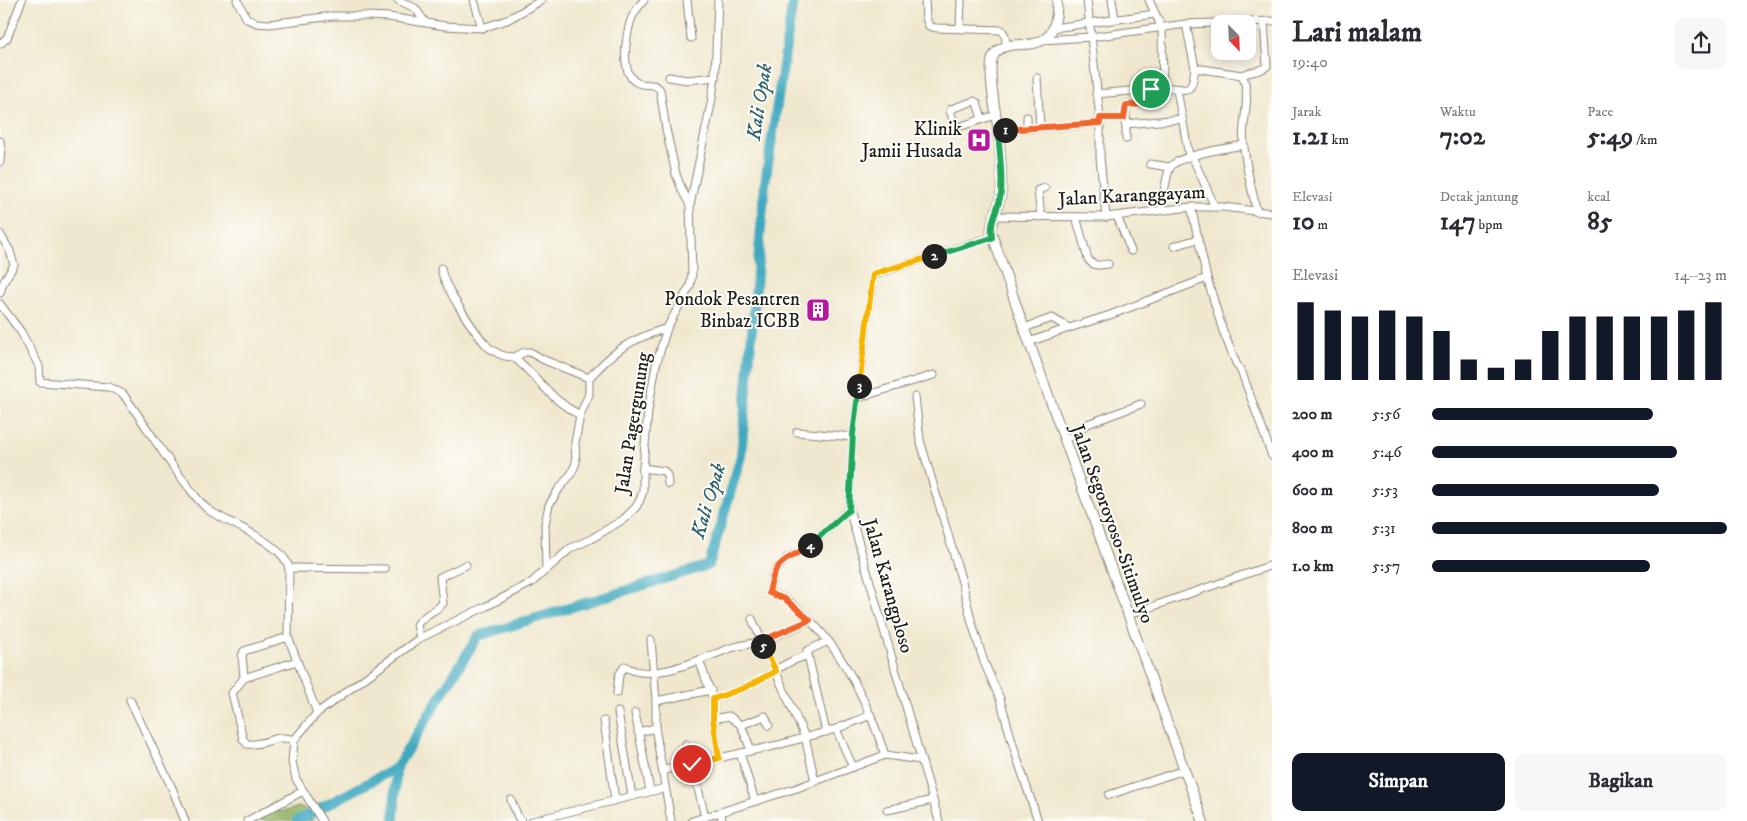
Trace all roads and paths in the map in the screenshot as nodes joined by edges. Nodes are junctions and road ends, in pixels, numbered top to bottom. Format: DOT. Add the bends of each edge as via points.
graph roads {
  1 [pos="22,0"];
  2 [pos="237,0"];
  3 [pos="398,0"];
  4 [pos="474,0"];
  5 [pos="542,0"];
  6 [pos="644,0"];
  7 [pos="687,0"];
  8 [pos="718,0"];
  9 [pos="925,0"];
  10 [pos="961,0"];
  11 [pos="1057,0"];
  12 [pos="1087,0"];
  13 [pos="1112,0"];
  14 [pos="1149,0"];
  15 [pos="1115,19"];
  16 [pos="1159,21"];
  17 [pos="1268,21"];
  18 [pos="425,22"];
  19 [pos="1090,23"];
  20 [pos="1186,24"];
  21 [pos="482,28"];
  22 [pos="960,28"];
  23 [pos="1053,28"];
  24 [pos="691,38"];
  25 [pos="1091,38"];
  26 [pos="1042,40"];
  27 [pos="0,44"];
  28 [pos="1007,47"];
  29 [pos="1195,68"];
  30 [pos="1242,75"];
  31 [pos="715,76"];
  32 [pos="669,77"];
  33 [pos="1037,78"];
  34 [pos="1163,88"];
  35 [pos="1177,90"];
  36 [pos="1130,91"];
  37 [pos="1096,94"];
  38 [pos="996,115"];
  39 [pos="1027,116"];
  40 [pos="1182,118"];
  41 [pos="982,119"];
  42 [pos="1100,121"];
  43 [pos="1125,121"];
  44 [pos="1040,127"];
  45 [pos="1027,129"];
  46 [pos="998,130"];
  47 [pos="1126,139"];
  48 [pos="0,141"];
  49 [pos="1243,146"];
  50 [pos="1190,156"];
  51 [pos="0,162"];
  52 [pos="1150,164"];
  53 [pos="1170,167"];
  54 [pos="1045,188"];
  55 [pos="690,206"];
  56 [pos="1191,207"];
  57 [pos="1215,207"];
  58 [pos="1161,209"];
  59 [pos="1257,212"];
  60 [pos="1272,213"];
  61 [pos="993,216"];
  62 [pos="1117,216"];
  63 [pos="1041,217"];
  64 [pos="1076,217"];
  65 [pos="1106,217"];
  66 [pos="0,234"];
  67 [pos="992,238"];
  68 [pos="1198,239"];
  69 [pos="1174,246"];
  70 [pos="1131,251"];
  71 [pos="1108,264"];
  72 [pos="441,268"];
  73 [pos="1207,278"];
  74 [pos="0,293"];
  75 [pos="0,304"];
  76 [pos="667,328"];
  77 [pos="1024,328"];
  78 [pos="1069,328"];
  79 [pos="1029,342"];
  80 [pos="514,358"];
  81 [pos="934,376"];
  82 [pos="589,378"];
  83 [pos="915,397"];
  84 [pos="857,398"];
  85 [pos="1141,404"];
  86 [pos="580,415"];
  87 [pos="797,432"];
  88 [pos="853,437"];
  89 [pos="1064,439"];
  90 [pos="1272,456"];
  91 [pos="643,468"];
  92 [pos="668,484"];
  93 [pos="849,510"];
  94 [pos="466,565"];
  95 [pos="1272,565"];
  96 [pos="289,568"];
  97 [pos="385,569"];
  98 [pos="546,570"];
  99 [pos="1128,615"];
  100 [pos="752,619"];
  101 [pos="810,620"];
  102 [pos="288,637"];
  103 [pos="420,638"];
  104 [pos="651,640"];
  105 [pos="761,641"];
  106 [pos="828,641"];
  107 [pos="808,655"];
  108 [pos="699,660"];
  109 [pos="297,661"];
  110 [pos="776,671"];
  111 [pos="654,672"];
  112 [pos="244,678"];
  113 [pos="711,690"];
  114 [pos="617,694"];
  115 [pos="713,699"];
  116 [pos="130,700"];
  117 [pos="656,701"];
  118 [pos="618,712"];
  119 [pos="635,712"];
  120 [pos="317,713"];
  121 [pos="871,715"];
  122 [pos="713,719"];
  123 [pos="604,721"];
  124 [pos="740,725"];
  125 [pos="769,725"];
  126 [pos="656,728"];
  127 [pos="836,729"];
  128 [pos="638,732"];
  129 [pos="826,732"];
  130 [pos="805,737"];
  131 [pos="294,740"];
  132 [pos="686,744"];
  133 [pos="751,750"];
  134 [pos="740,753"];
  135 [pos="885,755"];
  136 [pos="719,758"];
  137 [pos="921,760"];
  138 [pos="691,764"];
  139 [pos="853,767"];
  140 [pos="664,770"];
  141 [pos="1184,770"];
  142 [pos="815,781"];
  143 [pos="665,788"];
  144 [pos="303,791"];
  145 [pos="650,791"];
  146 [pos="1109,795"];
  147 [pos="632,796"];
  148 [pos="511,800"];
  149 [pos="615,800"];
  150 [pos="933,800"];
  151 [pos="755,801"];
  152 [pos="887,810"];
  153 [pos="721,812"];
  154 [pos="705,817"];
  155 [pos="547,819"];
  156 [pos="185,821"];
  157 [pos="247,821"];
  158 [pos="322,821"];
  159 [pos="522,821"];
  160 [pos="532,821"];
  161 [pos="671,821"];
  162 [pos="692,821"];
  163 [pos="722,821"];
  164 [pos="939,821"];
  165 [pos="1038,821"];
  166 [pos="1203,821"];
  1 -- 27 [label="street" via="7,38"];
  2 -- 18 [label="street" via="247,19 257,23 333,16 389,17"];
  3 -- 18 [label="street" via="416,8"];
  4 -- 21 [label="street"];
  5 -- 21 [label="street" via="507,20"];
  6 -- 55 [label="street, Jalan Pagergunung" via="630,23 626,67 636,82 656,85 660,90 676,174"];
  7 -- 24 [label="street"];
  8 -- 31 [label="street"];
  9 -- 22 [label="street" via="929,26"];
  10 -- 22 [label="street"];
  11 -- 23 [label="main road"];
  12 -- 19 [label="street"];
  13 -- 15 [label="street"];
  14 -- 16 [label="street"];
  15 -- 16 [label="street"];
  15 -- 19 [label="street"];
  16 -- 20 [label="street"];
  16 -- 25 [label="street"];
  16 -- 34 [label="street"];
  17 -- 20 [label="street"];
  17 -- 30 [label="street" via="1267,66"];
  18 -- 21 [label="street"];
  19 -- 23 [label="street"];
  19 -- 25 [label="street"];
  20 -- 29 [label="street"];
  22 -- 28 [label="street" via="1002,30"];
  23 -- 26 [label="main road"];
  25 -- 26 [label="street"];
  25 -- 37 [label="street"];
  26 -- 28 [label="main road" via="1036,44"];
  28 -- 38 [label="main road" via="998,51 992,63"];
  29 -- 30 [label="street"];
  29 -- 35 [label="street" via="1193,85"];
  30 -- 49 [label="street" via="1246,84"];
  31 -- 32 [label="street" via="687,80"];
  31 -- 55 [label="street"];
  33 -- 44 [label="street"];
  34 -- 35 [label="street"];
  34 -- 43 [label="street" via="1149,90 1148,104 1126,105"];
  35 -- 40 [label="street"];
  36 -- 37 [label="street"];
  37 -- 42 [label="street"];
  38 -- 41 [label="street"];
  38 -- 46 [label="main road"];
  39 -- 45 [label="street"];
  40 -- 43 [label="street"];
  40 -- 50 [label="street"];
  41 -- 41 [label="street" via="956,127 950,111 974,101"];
  42 -- 43 [label="street"];
  42 -- 44 [label="street"];
  42 -- 65 [label="street"];
  43 -- 47 [label="street"];
  44 -- 45 [label="street"];
  45 -- 46 [label="street"];
  46 -- 61 [label="main road" via="1001,185 1000,202"];
  48 -- 51 [label="street"];
  49 -- 50 [label="street"];
  49 -- 59 [label="street"];
  50 -- 53 [label="street"];
  50 -- 57 [label="street"];
  52 -- 53 [label="street"];
  53 -- 58 [label="street"];
  54 -- 63 [label="street" via="1038,190"];
  55 -- 76 [label="street, Jalan Pagergunung" via="690,286"];
  56 -- 57 [label="street, Jalan Karanggayam"];
  56 -- 58 [label="street, Jalan Karanggayam"];
  56 -- 68 [label="street"];
  57 -- 59 [label="street, Jalan Karanggayam"];
  58 -- 62 [label="street, Jalan Karanggayam"];
  59 -- 60 [label="street, Jalan Karanggayam"];
  61 -- 63 [label="street, Jalan Karanggayam"];
  61 -- 67 [label="main road"];
  62 -- 65 [label="street, Jalan Karanggayam"];
  62 -- 70 [label="street"];
  63 -- 64 [label="street, Jalan Karanggayam"];
  64 -- 65 [label="street, Jalan Karanggayam"];
  64 -- 71 [label="street" via="1090,263 1097,266"];
  66 -- 74 [label="street" via="14,265"];
  67 -- 77 [label="main road, Jalan Segoroyoso-Sitimulyo"];
  67 -- 84 [label="street, Jalan Karangploso" via="873,274"];
  68 -- 69 [label="street"];
  68 -- 73 [label="street"];
  72 -- 80 [label="street" via="442,277 459,308 489,348"];
  73 -- 78 [label="street"];
  73 -- 90 [label="street" via="1223,331"];
  75 -- 96 [label="street" via="21,332 39,366 40,382 109,387 123,394 202,503 268,544"];
  76 -- 82 [label="street" via="614,352"];
  76 -- 91 [label="street, Jalan Pagergunung" via="648,411"];
  77 -- 78 [label="street" via="1052,318"];
  77 -- 79 [label="main road, Jalan Segoroyoso-Sitimulyo"];
  78 -- 79 [label="street"];
  79 -- 89 [label="main road, Jalan Segoroyoso-Sitimulyo"];
  80 -- 82 [label="street" via="530,352"];
  80 -- 86 [label="street" via="554,399"];
  81 -- 84 [label="street"];
  82 -- 86 [label="street" via="589,394"];
  83 -- 165 [label="street" via="920,440 972,623 1000,699"];
  84 -- 88 [label="street, Jalan Karangploso"];
  85 -- 89 [label="street" via="1085,425"];
  86 -- 98 [label="street" via="575,444 576,463 549,505 545,524"];
  87 -- 88 [label="street"];
  88 -- 93 [label="street, Jalan Karangploso"];
  89 -- 99 [label="main road, Jalan Segoroyoso-Sitimulyo"];
  91 -- 92 [label="street" via="664,471"];
  91 -- 98 [label="street, Jalan Pagergunung" via="643,491 636,507 624,519 572,548"];
  93 -- 101 [label="street" via="809,547 787,558 776,568 772,578 769,593 785,599"];
  93 -- 137 [label="street, Jalan Karangploso"];
  94 -- 103 [label="street" via="440,576 443,603 420,620 417,625"];
  95 -- 99 [label="street"];
  96 -- 97 [label="street"];
  96 -- 102 [label="street"];
  98 -- 103 [label="street, Jalan Pagergunung" via="532,583"];
  99 -- 141 [label="main road, Jalan Segoroyoso-Sitimulyo"];
  100 -- 105 [label="street"];
  101 -- 105 [label="street"];
  101 -- 106 [label="street"];
  102 -- 109 [label="street"];
  102 -- 112 [label="street" via="244,651"];
  103 -- 120 [label="street, Jalan Pagergunung"];
  104 -- 111 [label="street"];
  105 -- 108 [label="street"];
  105 -- 110 [label="street"];
  106 -- 107 [label="street" via="807,651"];
  106 -- 121 [label="street" via="860,690"];
  107 -- 110 [label="street"];
  107 -- 129 [label="street"];
  108 -- 111 [label="street"];
  108 -- 113 [label="street"];
  109 -- 112 [label="street"];
  109 -- 120 [label="street"];
  110 -- 115 [label="street" via="744,688"];
  110 -- 130 [label="street"];
  111 -- 114 [label="street" via="632,671 625,666 619,676"];
  111 -- 117 [label="street"];
  112 -- 131 [label="street" via="232,693 247,744 258,745 283,736"];
  113 -- 115 [label="street"];
  113 -- 117 [label="street"];
  115 -- 122 [label="street"];
  116 -- 156 [label="street"];
  117 -- 126 [label="street"];
  118 -- 147 [label="street"];
  119 -- 128 [label="street"];
  120 -- 131 [label="street, Jalan Pagergunung"];
  121 -- 127 [label="street"];
  121 -- 135 [label="street"];
  122 -- 124 [label="street" via="729,716"];
  122 -- 136 [label="street"];
  123 -- 149 [label="street"];
  124 -- 125 [label="street" via="765,716"];
  124 -- 133 [label="street"];
  126 -- 128 [label="street"];
  126 -- 140 [label="street"];
  127 -- 129 [label="street"];
  127 -- 139 [label="street"];
  128 -- 145 [label="street"];
  129 -- 130 [label="street"];
  130 -- 133 [label="street"];
  130 -- 142 [label="street"];
  131 -- 144 [label="street" via="292,762"];
  132 -- 138 [label="street"];
  133 -- 134 [label="street"];
  134 -- 136 [label="street"];
  134 -- 151 [label="street"];
  135 -- 137 [label="street"];
  135 -- 139 [label="street"];
  136 -- 138 [label="street"];
  137 -- 150 [label="street, Jalan Karangploso"];
  138 -- 140 [label="street"];
  138 -- 154 [label="street"];
  139 -- 142 [label="street"];
  140 -- 143 [label="street"];
  141 -- 146 [label="street"];
  141 -- 166 [label="main road, Jalan Segoroyoso-Sitimulyo"];
  142 -- 151 [label="street"];
  143 -- 145 [label="street"];
  143 -- 161 [label="street"];
  144 -- 157 [label="street"];
  144 -- 158 [label="street"];
  145 -- 147 [label="street"];
  147 -- 149 [label="street"];
  148 -- 159 [label="street"];
  149 -- 155 [label="street"];
  150 -- 152 [label="street"];
  150 -- 164 [label="street, Jalan Karangploso"];
  151 -- 153 [label="street"];
  153 -- 154 [label="street"];
  153 -- 163 [label="street"];
  154 -- 162 [label="street"];
  155 -- 160 [label="street"];
}
